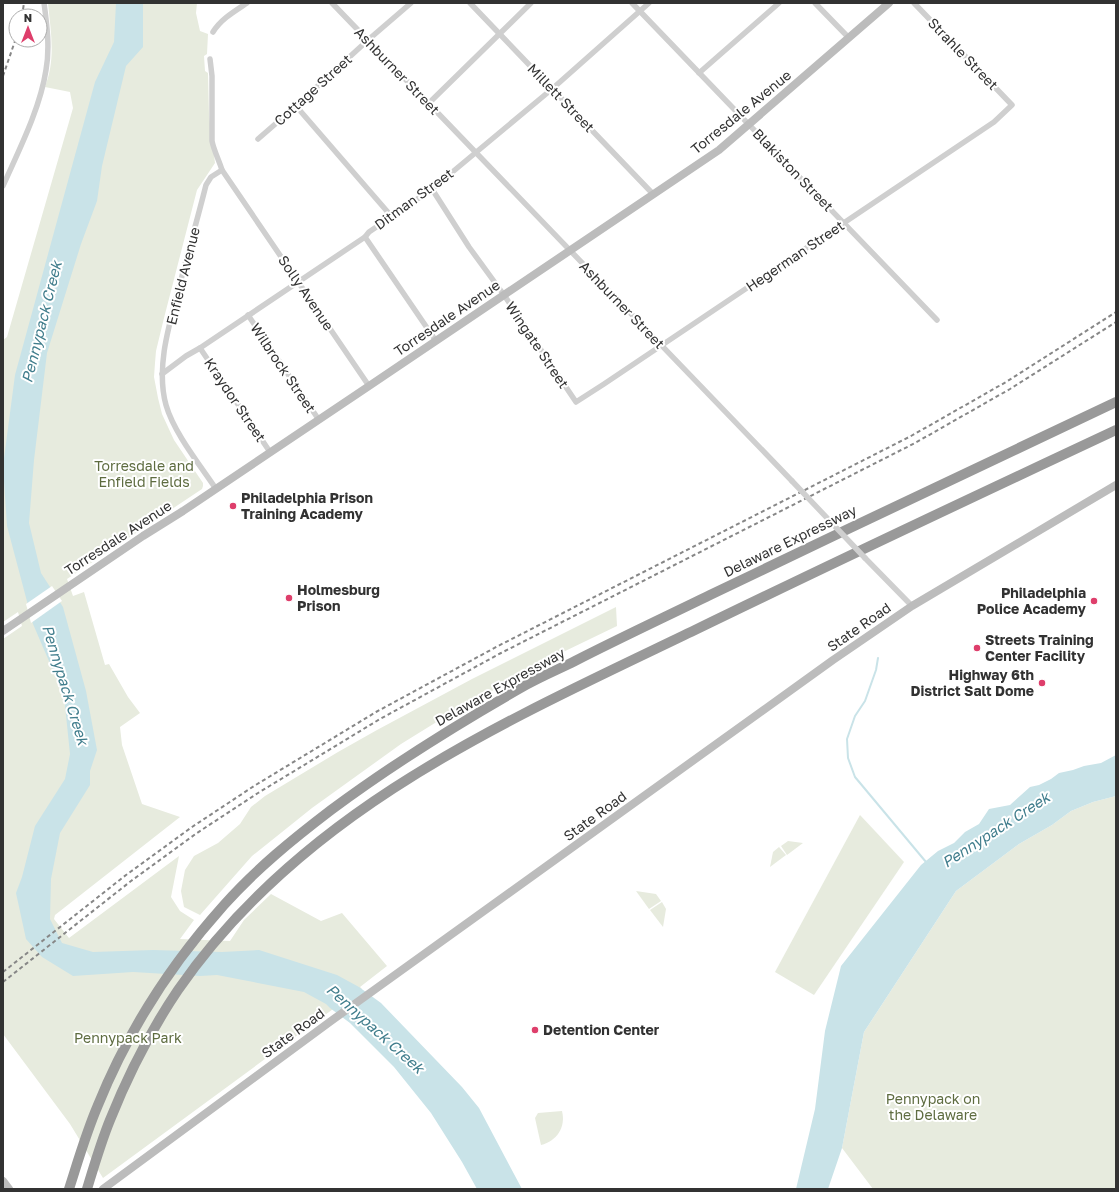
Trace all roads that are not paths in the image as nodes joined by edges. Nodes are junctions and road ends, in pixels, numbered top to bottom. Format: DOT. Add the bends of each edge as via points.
graph roads {
  1 [pos="44,3"];
  2 [pos="247,3"];
  3 [pos="332,3"];
  4 [pos="411,3"];
  5 [pos="470,3"];
  6 [pos="532,3"];
  7 [pos="632,3"];
  8 [pos="650,3"];
  9 [pos="779,3"];
  10 [pos="815,3"];
  11 [pos="889,3"];
  12 [pos="914,3"];
  13 [pos="640,11"];
  14 [pos="213,32"];
  15 [pos="500,34"];
  16 [pos="849,38"];
  17 [pos="368,40"];
  18 [pos="210,59"];
  19 [pos="699,73"];
  20 [pos="552,89"];
  21 [pos="428,104"];
  22 [pos="1012,105"];
  23 [pos="296,106"];
  24 [pos="749,124"];
  25 [pos="258,139"];
  26 [pos="475,153"];
  27 [pos="222,170"];
  28 [pos="3,186"];
  29 [pos="432,189"];
  30 [pos="653,194"];
  31 [pos="392,217"];
  32 [pos="844,223"];
  33 [pos="365,237"];
  34 [pos="569,250"];
  35 [pos="298,281"];
  36 [pos="504,295"];
  37 [pos="248,315"];
  38 [pos="937,320"];
  39 [pos="436,341"];
  40 [pos="661,346"];
  41 [pos="200,348"];
  42 [pos="162,374"];
  43 [pos="369,386"];
  44 [pos="575,401"];
  45 [pos="1116,402"];
  46 [pos="319,420"];
  47 [pos="1116,430"];
  48 [pos="270,452"];
  49 [pos="1116,485"];
  50 [pos="216,489"];
  51 [pos="912,606"];
  52 [pos="3,631"];
  53 [pos="3,1181"];
  54 [pos="9,1189"];
  55 [pos="69,1189"];
  56 [pos="87,1189"];
  57 [pos="104,1189"];
  1 -- 28 [label="street" via="48,51 43,86 35,112"];
  2 -- 14 [label="street" via="216,26"];
  3 -- 17 [label="street, Ashburner Street"];
  4 -- 17 [label="street, Cottage Street"];
  5 -- 15 [label="street, Millett Street"];
  6 -- 15 [label="street"];
  7 -- 13 [label="street, Blakiston Street"];
  8 -- 13 [label="street, Ditman Street"];
  9 -- 19 [label="street"];
  10 -- 16 [label="street"];
  11 -- 16 [label="main road, Torresdale Avenue"];
  12 -- 22 [label="street, Strahle Street"];
  13 -- 19 [label="street, Blakiston Street"];
  13 -- 20 [label="street, Ditman Street"];
  15 -- 20 [label="street, Millett Street"];
  15 -- 21 [label="street"];
  16 -- 24 [label="main road, Torresdale Avenue"];
  17 -- 21 [label="street, Ashburner Street"];
  17 -- 23 [label="street, Cottage Street"];
  18 -- 27 [label="street" via="212,141"];
  19 -- 24 [label="street, Blakiston Street"];
  20 -- 26 [label="street, Ditman Street"];
  20 -- 30 [label="street, Millett Street"];
  21 -- 26 [label="street, Ashburner Street"];
  22 -- 32 [label="street, Hegerman Street" via="994,122"];
  23 -- 25 [label="street, Cottage Street"];
  23 -- 31 [label="street"];
  24 -- 30 [label="main road, Torresdale Avenue" via="718,150"];
  24 -- 32 [label="street, Blakiston Street"];
  26 -- 29 [label="street, Ditman Street"];
  26 -- 34 [label="street, Ashburner Street"];
  27 -- 35 [label="street, Solly Avenue"];
  27 -- 42 [label="street, Enfield Avenue" via="211,177 206,185 175,304"];
  29 -- 31 [label="street, Ditman Street"];
  29 -- 36 [label="street, Wingate Street"];
  30 -- 34 [label="main road, Torresdale Avenue"];
  31 -- 33 [label="street, Ditman Street" via="368,232"];
  32 -- 38 [label="street, Blakiston Street"];
  32 -- 40 [label="street, Hegerman Street"];
  33 -- 35 [label="street, Ditman Street"];
  33 -- 39 [label="street"];
  34 -- 36 [label="main road, Torresdale Avenue"];
  34 -- 40 [label="street, Ashburner Street"];
  35 -- 37 [label="street, Ditman Street"];
  35 -- 43 [label="street, Solly Avenue"];
  36 -- 39 [label="main road, Torresdale Avenue"];
  36 -- 44 [label="street, Wingate Street"];
  37 -- 41 [label="street, Ditman Street"];
  37 -- 46 [label="street, Wilbrock Street"];
  39 -- 43 [label="main road, Torresdale Avenue"];
  40 -- 44 [label="street, Hegerman Street"];
  40 -- 51 [label="street, Ashburner Street, bridge"];
  41 -- 42 [label="street, Ditman Street"];
  41 -- 48 [label="street, Kraydor Street"];
  42 -- 50 [label="street, Enfield Avenue" via="166,406 173,422"];
  43 -- 46 [label="main road, Torresdale Avenue"];
  45 -- 55 [label="highway, Delaware Expressway" via="528,684 441,735 345,800 280,851 227,901 164,981 128,1039 106,1086 89,1127"];
  46 -- 48 [label="main road, Torresdale Avenue"];
  47 -- 56 [label="highway" via="529,710 419,772 352,816 269,884 228,927 179,989 143,1049 122,1092 110,1119"];
  48 -- 50 [label="main road, Torresdale Avenue"];
  49 -- 51 [label="main road, State Road"];
  50 -- 52 [label="main road, Torresdale Avenue"];
  51 -- 57 [label="main road, State Road" via="377,988"];
  53 -- 54 [label="main road"];
}
